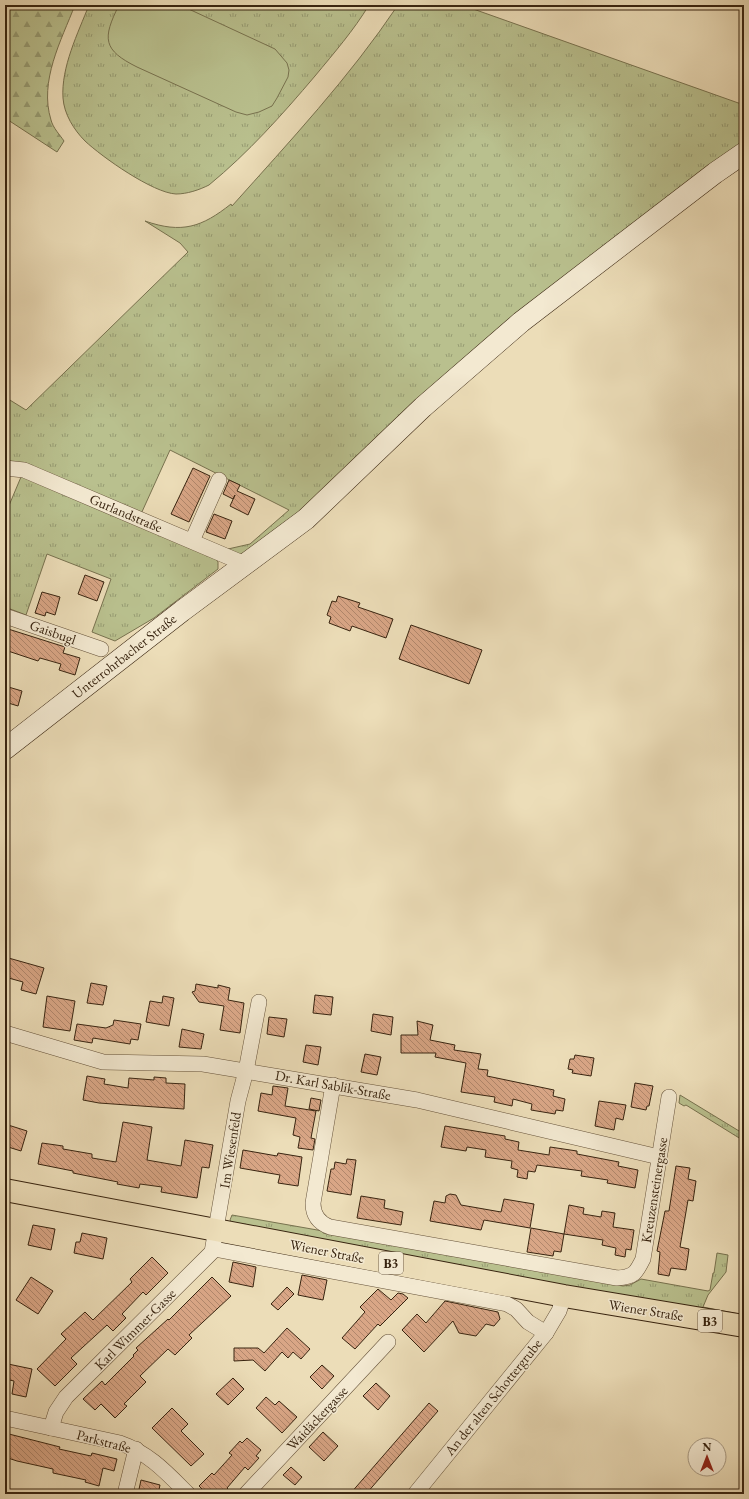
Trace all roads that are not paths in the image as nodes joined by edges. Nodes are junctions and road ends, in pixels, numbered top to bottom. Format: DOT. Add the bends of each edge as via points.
graph roads {
  1 [pos="744,153"];
  2 [pos="5,468"];
  3 [pos="219,480"];
  4 [pos="192,541"];
  5 [pos="245,564"];
  6 [pos="5,616"];
  7 [pos="101,649"];
  8 [pos="5,749"];
  9 [pos="259,1002"];
  10 [pos="5,1032"];
  11 [pos="246,1071"];
  12 [pos="333,1085"];
  13 [pos="669,1097"];
  14 [pos="659,1156"];
  15 [pos="5,1190"];
  16 [pos="215,1240"];
  17 [pos="628,1277"];
  18 [pos="564,1296"];
  19 [pos="744,1326"];
  20 [pos="546,1333"];
  21 [pos="388,1342"];
  22 [pos="5,1418"];
  23 [pos="51,1428"];
  24 [pos="136,1449"];
  25 [pos="125,1494"];
  26 [pos="188,1494"];
  27 [pos="246,1494"];
  28 [pos="415,1494"];
  1 -- 5 [label="main road, Unterrohrbacher Straße" via="521,322 423,407 316,510"];
  2 -- 4 [label="street, Gurlandstraße" via="24,470"];
  3 -- 4 [label="street"];
  4 -- 5 [label="street, Gurlandstraße"];
  5 -- 8 [label="main road, Unterrohrbacher Straße"];
  6 -- 7 [label="street, Gaisbugl"];
  9 -- 11 [label="street, Im Wiesenfeld"];
  10 -- 11 [label="street, Dr. Karl Sablik-Straße" via="103,1062 197,1063"];
  11 -- 12 [label="street, Dr. Karl Sablik-Straße"];
  11 -- 16 [label="street, Im Wiesenfeld" via="238,1101"];
  12 -- 14 [label="street, Dr. Karl Sablik-Straße" via="441,1105"];
  12 -- 17 [label="street, Wiener Straße" via="312,1203 314,1213 323,1224 617,1278"];
  13 -- 14 [label="street, Kreuzensteinergasse"];
  14 -- 17 [label="street, Kreuzensteinergasse" via="643,1259 636,1272"];
  15 -- 16 [label="main road, Wiener Straße / B3"];
  16 -- 18 [label="main road, Wiener Straße / B3"];
  16 -- 20 [label="street, Wiener Straße" via="507,1304"];
  16 -- 23 [label="street, Karl Wimmer-Gasse" via="210,1256 66,1397 56,1412"];
  18 -- 19 [label="main road, Wiener Straße / B3"];
  18 -- 20 [label="street, An der alten Schottergrube" via="559,1311"];
  20 -- 28 [label="street, An der alten Schottergrube"];
  21 -- 27 [label="street, Waidäckergasse"];
  22 -- 23 [label="street, Parkstraße"];
  23 -- 24 [label="street, Parkstraße"];
  24 -- 25 [label="street"];
  24 -- 26 [label="street, Parkstraße" via="157,1464"];
}
